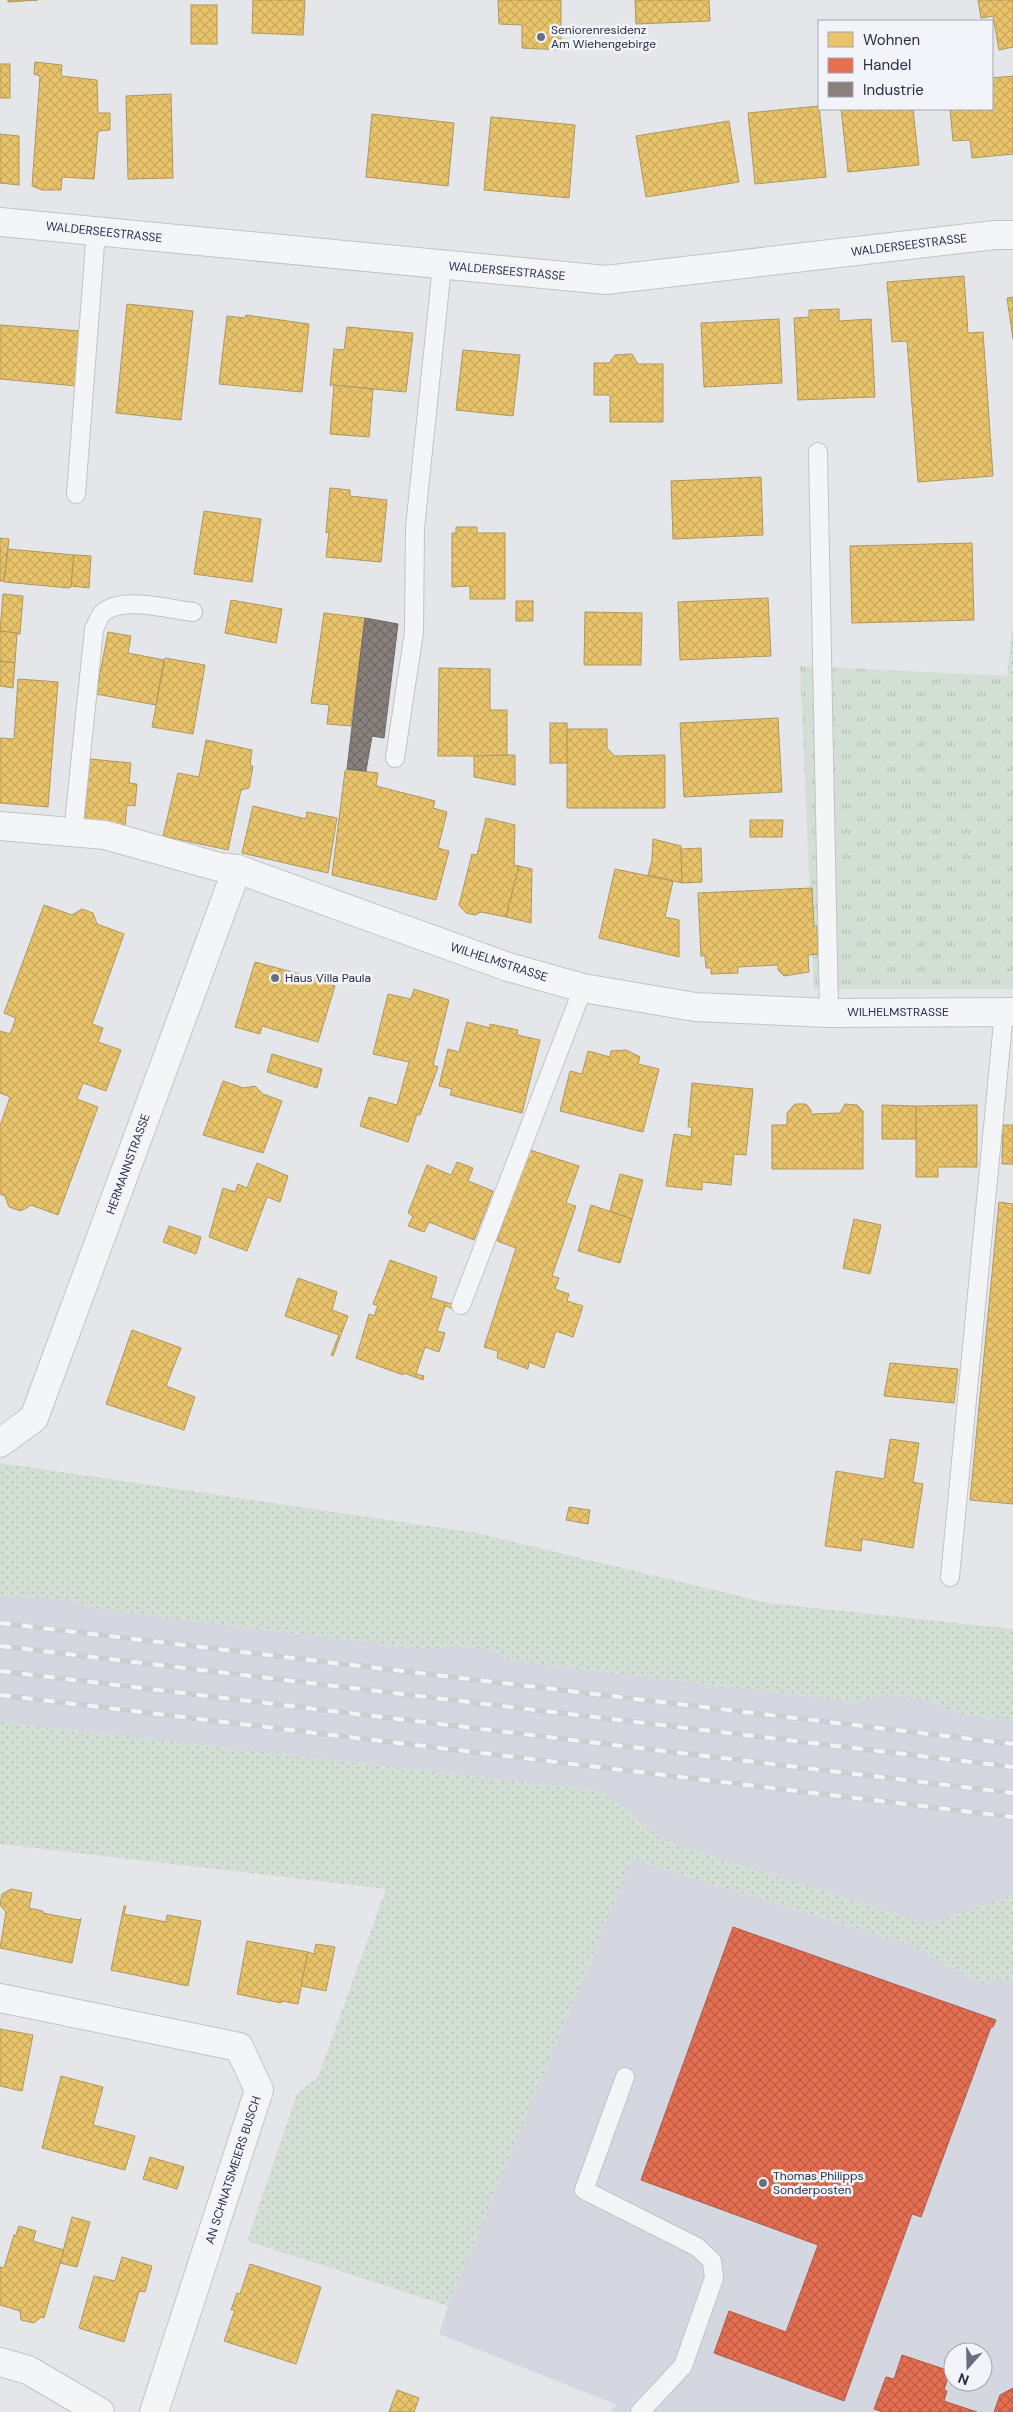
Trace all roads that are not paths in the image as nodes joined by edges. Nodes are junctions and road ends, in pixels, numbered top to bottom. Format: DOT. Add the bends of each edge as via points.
graph roads {
  1 [pos="0,222"];
  2 [pos="96,231"];
  3 [pos="1013,235"];
  4 [pos="442,266"];
  5 [pos="818,452"];
  6 [pos="76,494"];
  7 [pos="192,612"];
  8 [pos="395,758"];
  9 [pos="0,826"];
  10 [pos="72,833"];
  11 [pos="237,869"];
  12 [pos="583,988"];
  13 [pos="1009,1012"];
  14 [pos="829,1013"];
  15 [pos="461,1305"];
  16 [pos="0,1443"];
  17 [pos="950,1577"];
  18 [pos="0,1998"];
  19 [pos="625,2077"];
  20 [pos="0,2362"];
  21 [pos="100,2412"];
  22 [pos="154,2412"];
  23 [pos="640,2412"];
  1 -- 2 [label="street, WALDERSEESTRASSE"];
  2 -- 4 [label="street, WALDERSEESTRASSE"];
  2 -- 6 [label="lane"];
  3 -- 4 [label="street, WALDERSEESTRASSE" via="606,280"];
  4 -- 8 [label="lane" via="415,528 414,632"];
  5 -- 14 [label="lane"];
  7 -- 10 [label="lane" via="134,604 116,605 102,613 94,629"];
  9 -- 10 [label="street, WILHELMSTRASSE"];
  10 -- 11 [label="street, WILHELMSTRASSE" via="105,835 219,868"];
  11 -- 12 [label="street, WILHELMSTRASSE" via="508,967"];
  11 -- 16 [label="street, HERMANNSTRASSE" via="34,1418"];
  12 -- 14 [label="street, WILHELMSTRASSE" via="695,1007"];
  12 -- 15 [label="lane"];
  13 -- 14 [label="street, WILHELMSTRASSE"];
  13 -- 17 [label="lane"];
  18 -- 22 [label="street, AN SCHNATSMEIERS BUSCH" via="239,2047 258,2090"];
  19 -- 23 [label="lane" via="584,2190 698,2247 712,2261 714,2278 683,2366"];
  20 -- 21 [label="street" via="28,2370"];
}
